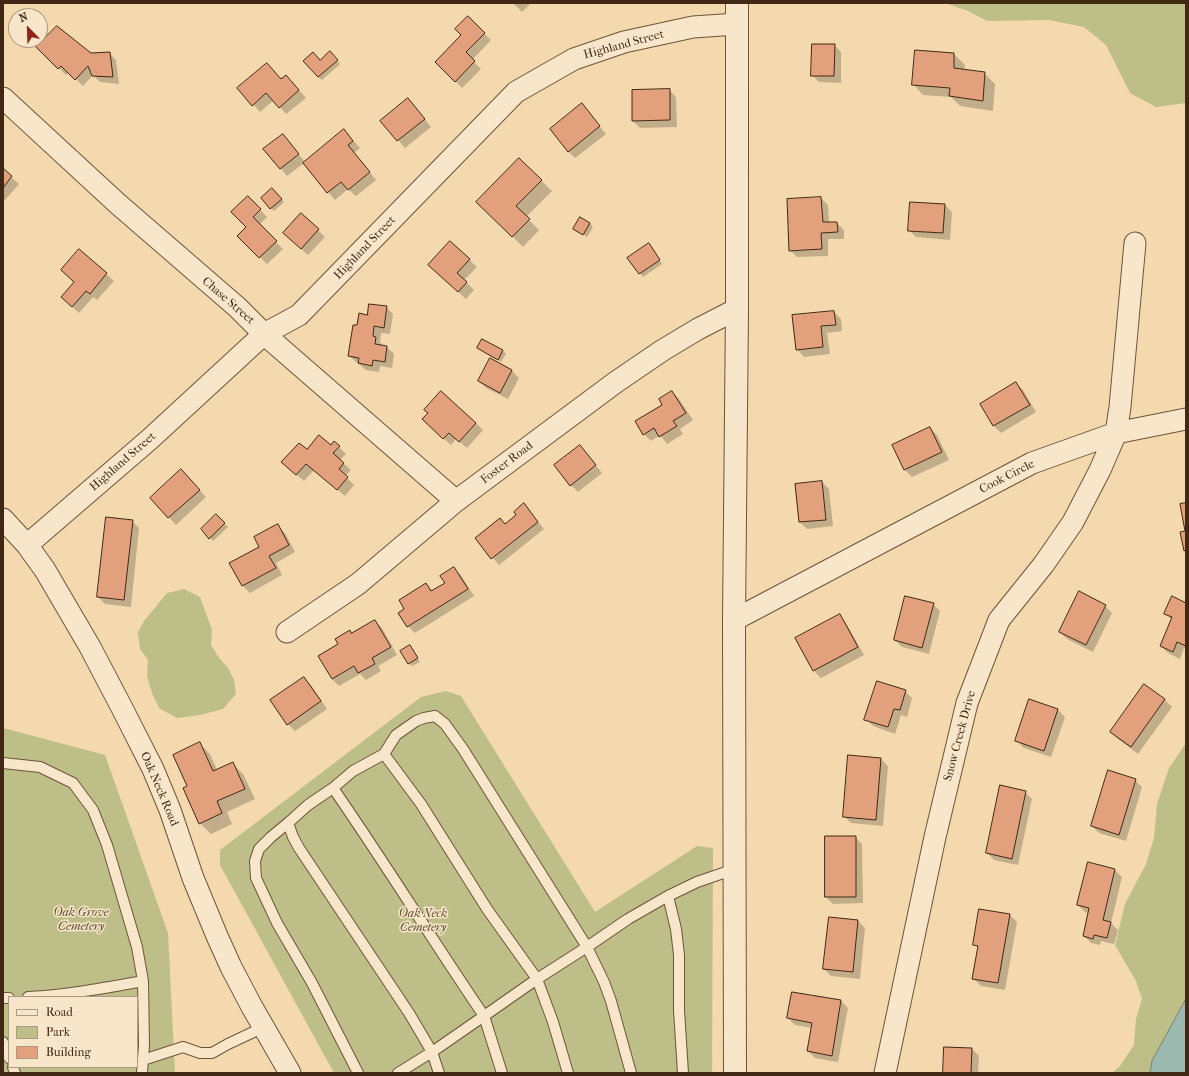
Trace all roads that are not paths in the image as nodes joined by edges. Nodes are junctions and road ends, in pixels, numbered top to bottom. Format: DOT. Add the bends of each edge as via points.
graph roads {
  1 [pos="737,13"];
  2 [pos="3,98"];
  3 [pos="1135,243"];
  4 [pos="737,309"];
  5 [pos="264,334"];
  6 [pos="1186,419"];
  7 [pos="1116,433"];
  8 [pos="456,501"];
  9 [pos="3,519"];
  10 [pos="27,545"];
  11 [pos="734,620"];
  12 [pos="287,632"];
  13 [pos="384,754"];
  14 [pos="3,763"];
  15 [pos="333,788"];
  16 [pos="288,823"];
  17 [pos="735,869"];
  18 [pos="668,896"];
  19 [pos="587,947"];
  20 [pos="537,979"];
  21 [pos="143,981"];
  22 [pos="50,996"];
  23 [pos="484,1016"];
  24 [pos="264,1027"];
  25 [pos="3,1042"];
  26 [pos="432,1052"];
  27 [pos="8,1055"];
  28 [pos="143,1060"];
  29 [pos="142,1073"];
  30 [pos="290,1073"];
  31 [pos="358,1073"];
  32 [pos="398,1073"];
  33 [pos="439,1073"];
  34 [pos="502,1073"];
  35 [pos="568,1073"];
  36 [pos="631,1073"];
  37 [pos="683,1073"];
  38 [pos="735,1073"];
  39 [pos="885,1073"];
  1 -- 4 [label="street"];
  1 -- 5 [label="street, Highland Street" via="693,27 624,42 574,59 516,92 299,315"];
  2 -- 5 [label="street, Chase Street"];
  3 -- 7 [label="street"];
  4 -- 8 [label="street, Foster Road" via="662,350"];
  4 -- 11 [label="street"];
  5 -- 8 [label="street, Chase Street"];
  5 -- 10 [label="street, Highland Street" via="144,444"];
  6 -- 7 [label="street, Cook Circle"];
  7 -- 11 [label="street, Cook Circle" via="1032,463"];
  7 -- 39 [label="street, Snow Creek Drive" via="1073,522 1044,564 999,620 967,703 935,837"];
  8 -- 12 [label="street, Foster Road" via="358,584"];
  9 -- 10 [label="street, Oak Neck Road"];
  10 -- 24 [label="street, Oak Neck Road" via="45,570 90,646 153,768 217,936"];
  11 -- 17 [label="street"];
  13 -- 15 [label="lane" via="353,771"];
  13 -- 19 [label="lane" via="396,735 416,721 434,716 445,724"];
  13 -- 20 [label="lane" via="421,804 487,909"];
  14 -- 21 [label="lane" via="40,767 73,783 93,810 107,845 137,947"];
  15 -- 16 [label="lane"];
  15 -- 23 [label="lane"];
  16 -- 26 [label="lane" via="299,848 409,1013"];
  16 -- 31 [label="lane" via="259,849 255,860 256,878 277,923 312,983"];
  17 -- 18 [label="lane" via="697,882"];
  17 -- 38 [label="street"];
  18 -- 19 [label="lane"];
  18 -- 37 [label="lane" via="679,954"];
  19 -- 20 [label="lane"];
  19 -- 36 [label="lane" via="611,1001"];
  20 -- 23 [label="lane"];
  20 -- 35 [label="lane"];
  21 -- 22 [label="lane"];
  21 -- 28 [label="lane"];
  23 -- 26 [label="lane"];
  23 -- 34 [label="lane"];
  24 -- 28 [label="lane" via="212,1053 200,1053 183,1047"];
  24 -- 30 [label="street, Oak Neck Road"];
  25 -- 27 [label="lane"];
  26 -- 32 [label="lane"];
  26 -- 33 [label="lane"];
  28 -- 29 [label="lane"];
}
